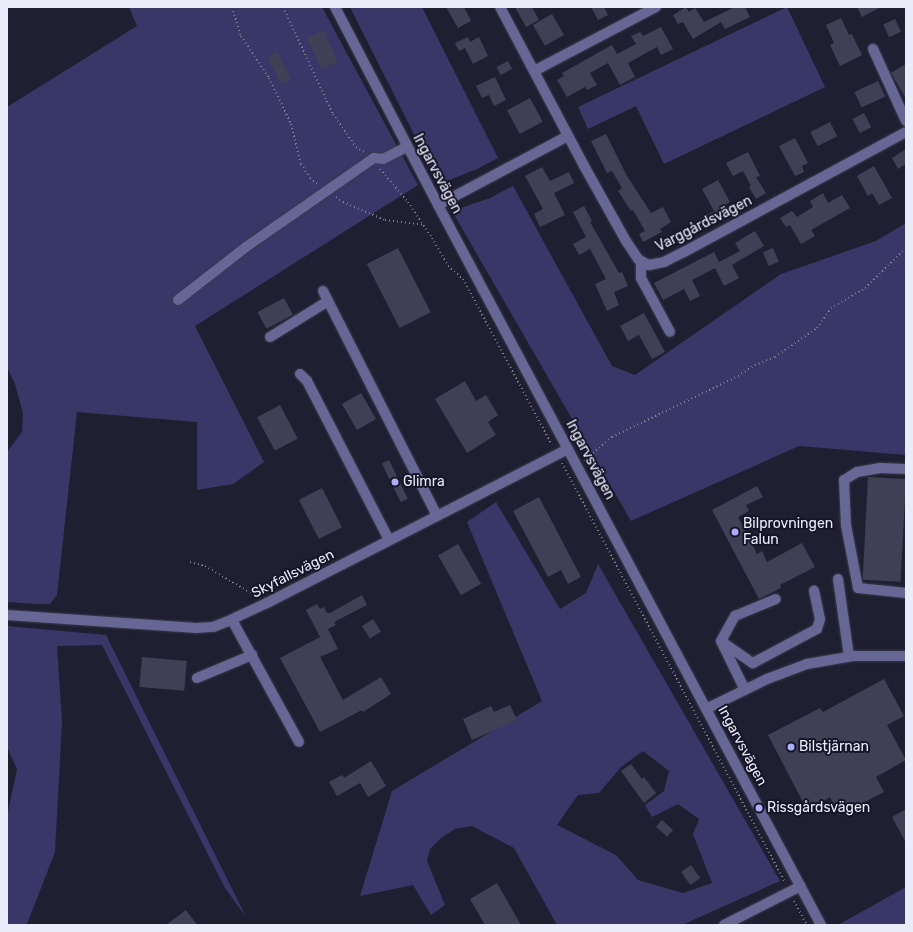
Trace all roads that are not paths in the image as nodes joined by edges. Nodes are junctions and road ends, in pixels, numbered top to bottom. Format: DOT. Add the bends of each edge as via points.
graph roads {
  1 [pos="335,7"];
  2 [pos="500,7"];
  3 [pos="656,7"];
  4 [pos="873,49"];
  5 [pos="534,71"];
  6 [pos="906,121"];
  7 [pos="906,132"];
  8 [pos="568,136"];
  9 [pos="408,147"];
  10 [pos="438,205"];
  11 [pos="641,262"];
  12 [pos="323,291"];
  13 [pos="178,300"];
  14 [pos="328,301"];
  15 [pos="670,332"];
  16 [pos="270,337"];
  17 [pos="300,374"];
  18 [pos="568,449"];
  19 [pos="906,469"];
  20 [pos="437,516"];
  21 [pos="389,540"];
  22 [pos="838,579"];
  23 [pos="814,591"];
  24 [pos="906,593"];
  25 [pos="776,599"];
  26 [pos="7,615"];
  27 [pos="232,620"];
  28 [pos="721,641"];
  29 [pos="252,656"];
  30 [pos="849,656"];
  31 [pos="906,656"];
  32 [pos="197,678"];
  33 [pos="745,690"];
  34 [pos="706,709"];
  35 [pos="299,742"];
  36 [pos="801,886"];
  37 [pos="724,925"];
  38 [pos="821,925"];
  1 -- 9 [label="street, Ingarvsvägen"];
  2 -- 5 [label="street, Varggårdsvägen"];
  3 -- 5 [label="street"];
  4 -- 6 [label="street"];
  5 -- 8 [label="street, Varggårdsvägen"];
  7 -- 11 [label="street, Varggårdsvägen" via="664,262 649,265"];
  8 -- 10 [label="street"];
  8 -- 11 [label="street, Varggårdsvägen" via="626,242"];
  9 -- 10 [label="street, Ingarvsvägen"];
  9 -- 13 [label="street" via="383,159 374,158 246,247"];
  10 -- 18 [label="street, Ingarvsvägen"];
  11 -- 15 [label="street" via="641,278"];
  12 -- 14 [label="street"];
  14 -- 16 [label="street"];
  14 -- 20 [label="street"];
  17 -- 21 [label="street" via="307,381"];
  18 -- 20 [label="street, Skyfallsvägen"];
  18 -- 34 [label="street, Ingarvsvägen"];
  19 -- 24 [label="street" via="880,468 857,472 844,480 846,525 858,588"];
  20 -- 21 [label="street, Skyfallsvägen"];
  21 -- 27 [label="street, Skyfallsvägen"];
  22 -- 30 [label="street"];
  23 -- 28 [label="street" via="820,619 817,630 754,663"];
  25 -- 28 [label="street" via="735,616"];
  26 -- 27 [label="street, Skyfallsvägen" via="197,628 213,627"];
  27 -- 29 [label="street"];
  28 -- 33 [label="street"];
  29 -- 32 [label="street"];
  29 -- 35 [label="street"];
  30 -- 31 [label="street"];
  30 -- 33 [label="street" via="793,668"];
  33 -- 34 [label="street"];
  34 -- 36 [label="street, Ingarvsvägen"];
  36 -- 37 [label="street"];
  36 -- 38 [label="street, Ingarvsvägen"];
}
